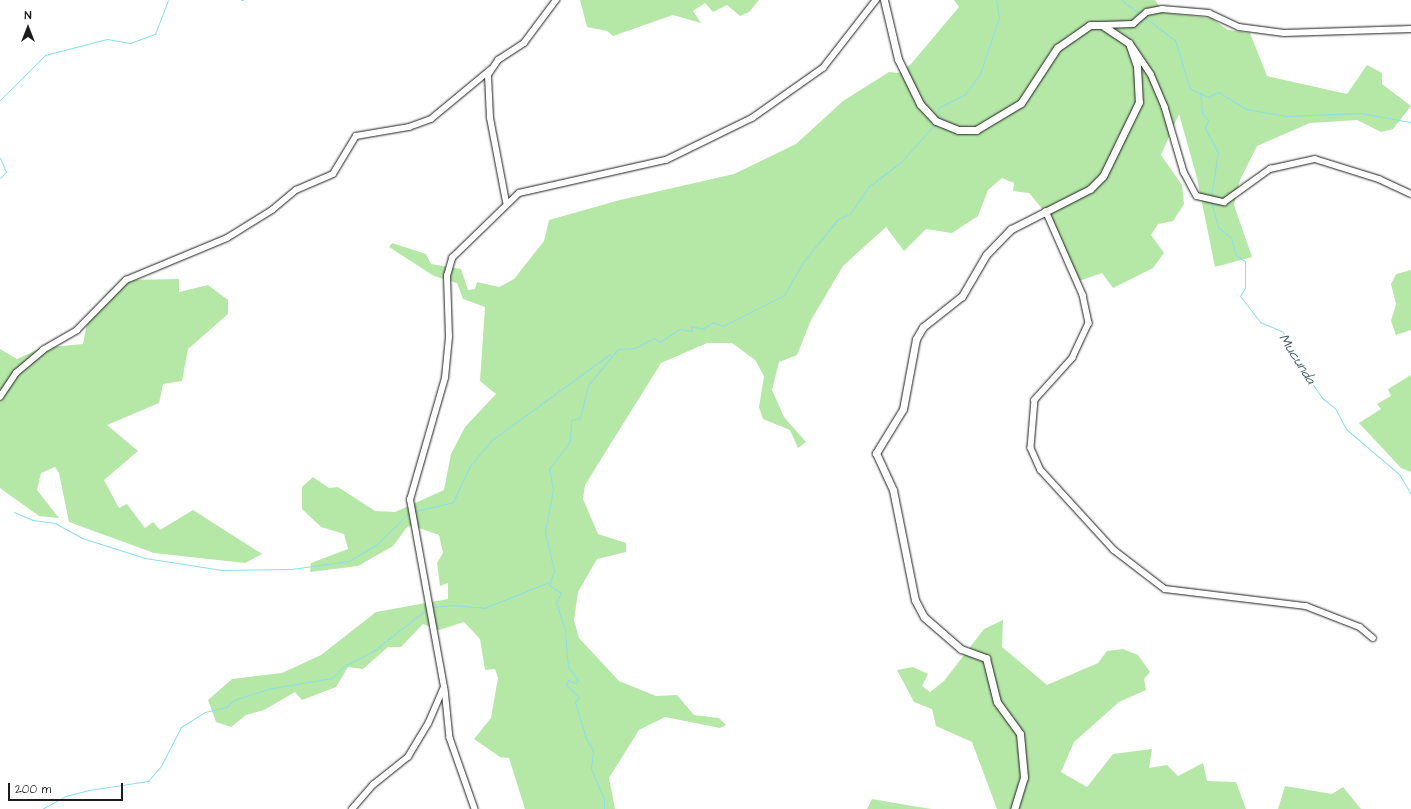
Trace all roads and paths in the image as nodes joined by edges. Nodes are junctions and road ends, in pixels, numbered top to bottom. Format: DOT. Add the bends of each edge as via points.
graph roads {
  1 [pos="556,0"];
  2 [pos="876,0"];
  3 [pos="884,0"];
  4 [pos="1102,26"];
  5 [pos="1411,29"];
  6 [pos="1132,46"];
  7 [pos="490,70"];
  8 [pos="1411,194"];
  9 [pos="506,202"];
  10 [pos="1046,211"];
  11 [pos="0,397"];
  12 [pos="1373,638"];
  13 [pos="444,687"];
  14 [pos="352,809"];
  15 [pos="475,809"];
  16 [pos="1014,809"];
  1 -- 7 [label="street" via="524,42"];
  2 -- 9 [label="street" via="851,36 816,74 721,136 666,160 619,173 538,187"];
  3 -- 4 [label="main road" via="900,63 920,104 938,121 963,132 982,127 1023,101 1063,42 1083,28"];
  4 -- 5 [label="street" via="1133,24 1142,15 1162,9 1206,12 1239,27 1284,33"];
  4 -- 6 [label="main road"];
  6 -- 8 [label="street" via="1151,74 1184,172 1198,196 1224,202 1270,169 1310,159 1333,162"];
  6 -- 10 [label="main road" via="1140,100 1103,176 1090,189"];
  7 -- 9 [label="street" via="490,118"];
  7 -- 11 [label="street" via="431,119 409,127 356,136 333,174 296,190 272,210 227,238 126,280 77,330 43,350 16,373"];
  9 -- 13 [label="street" via="461,247 449,265 449,337 445,378 410,500"];
  10 -- 12 [label="street" via="1083,295 1089,323 1068,366 1035,400 1031,448 1041,470 1114,550 1166,589 1306,606 1360,627"];
  10 -- 16 [label="main road" via="1011,228 996,242 962,296 920,331 903,409 876,453 893,490 915,600 924,617 961,649 988,660 990,684 997,702 1020,734 1024,777"];
  13 -- 14 [label="street" via="428,724 408,756 373,785"];
  13 -- 15 [label="street" via="450,738"];
}
